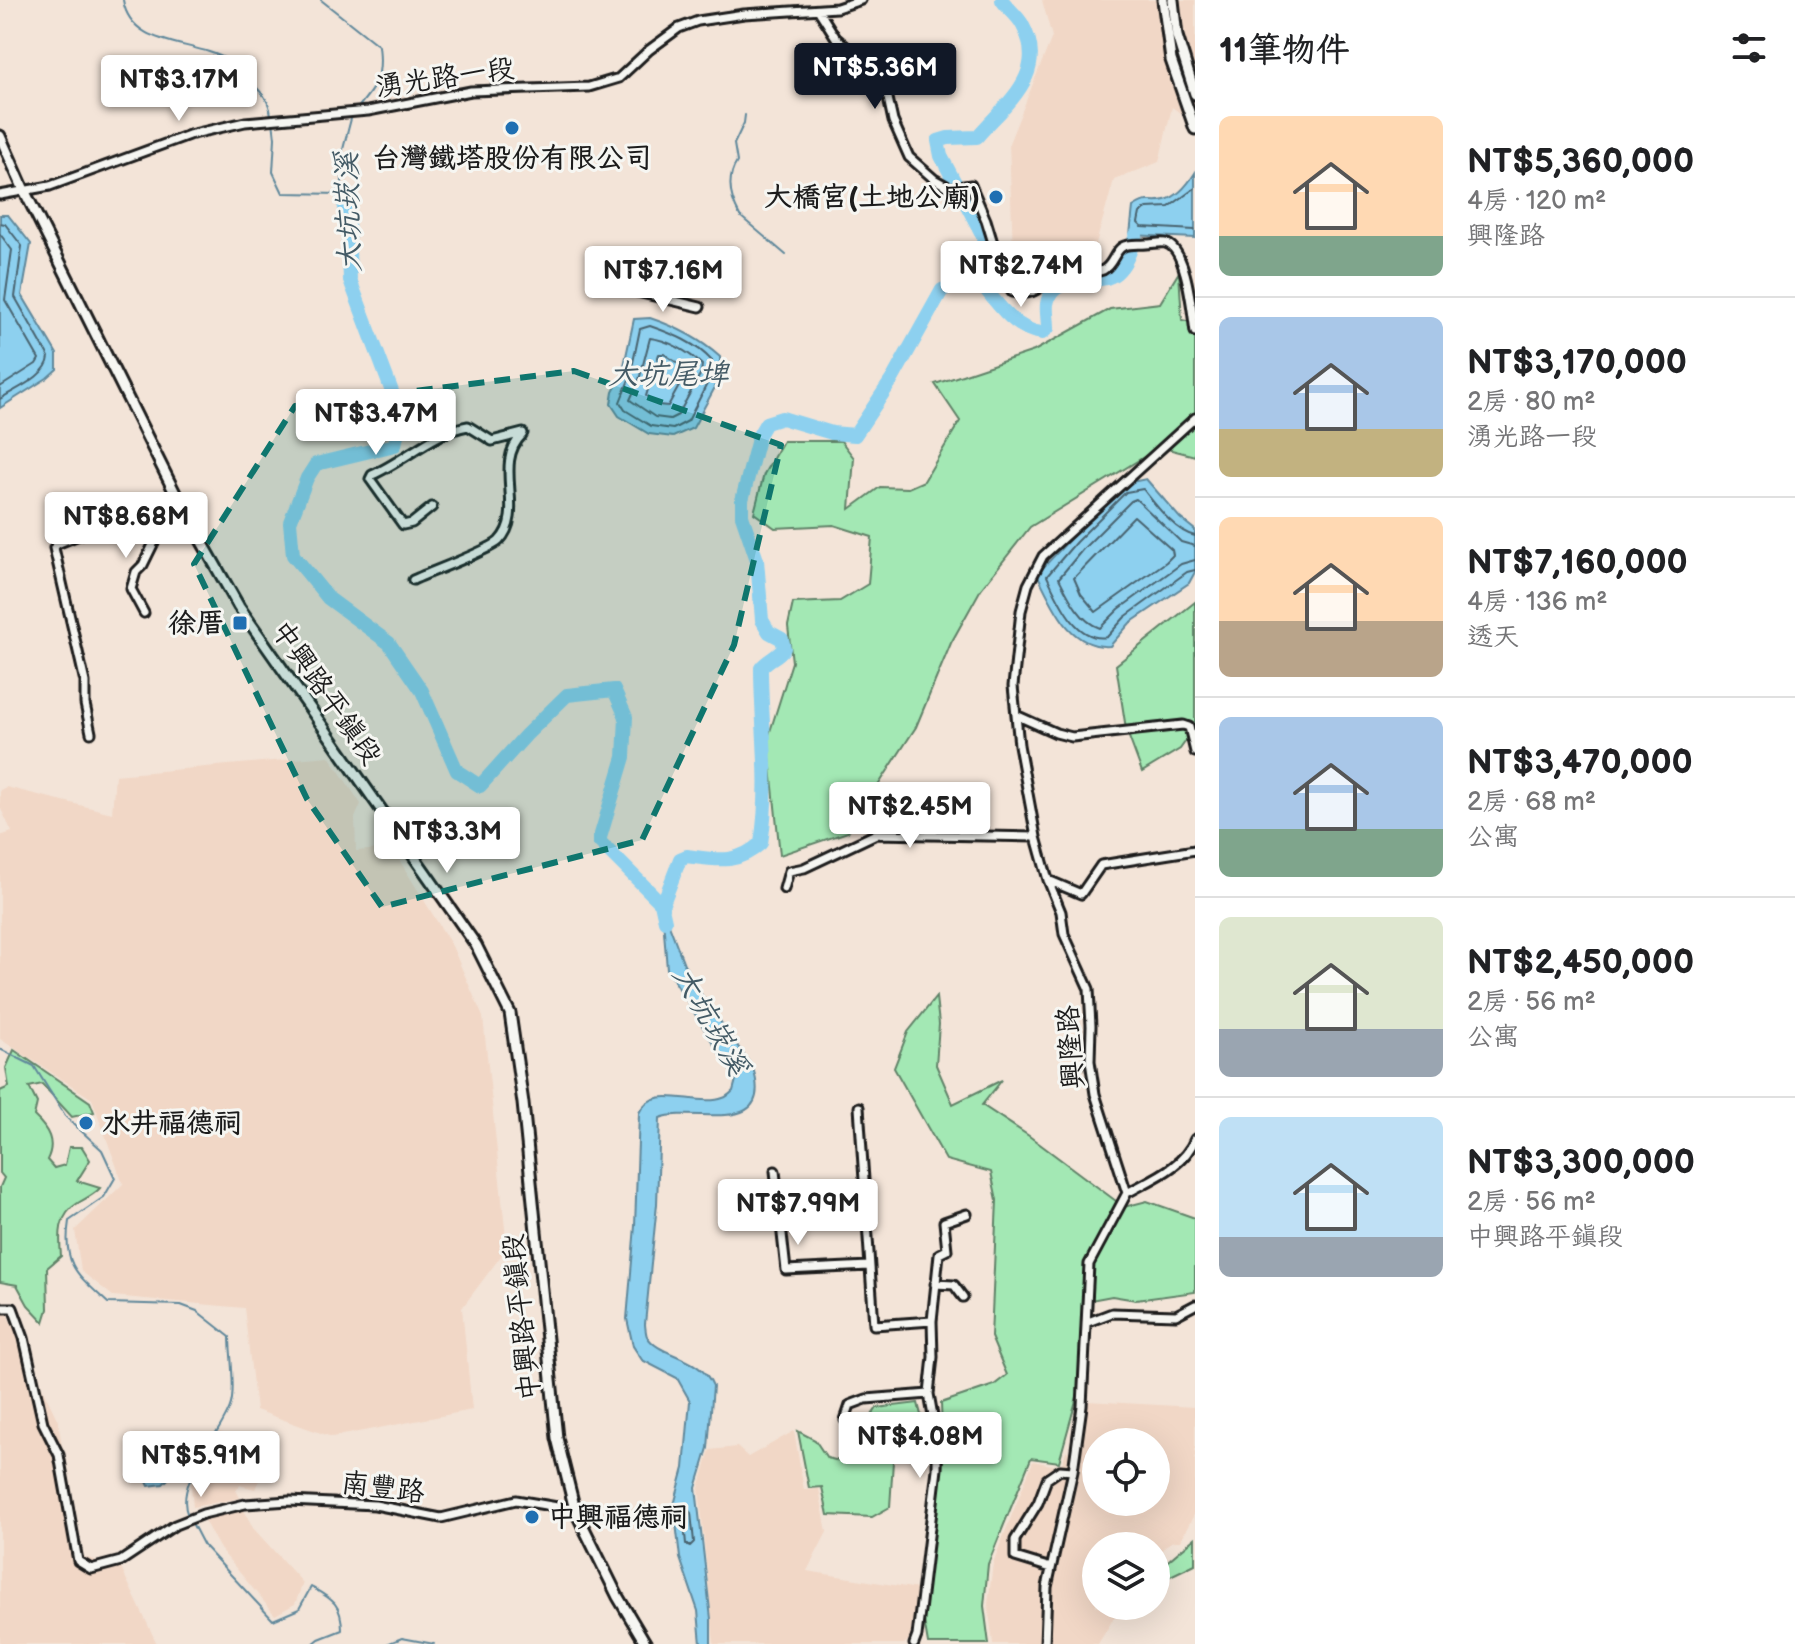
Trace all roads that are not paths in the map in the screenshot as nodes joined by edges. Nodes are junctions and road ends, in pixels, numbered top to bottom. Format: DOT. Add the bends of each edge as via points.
graph roads {
  1 [pos="861,0"];
  2 [pos="1163,0"];
  3 [pos="1173,0"];
  4 [pos="819,11"];
  5 [pos="1195,94"];
  6 [pos="1195,129"];
  7 [pos="0,136"];
  8 [pos="24,190"];
  9 [pos="0,195"];
  10 [pos="633,291"];
  11 [pos="700,307"];
  12 [pos="1195,332"];
  13 [pos="1195,418"];
  14 [pos="181,505"];
  15 [pos="432,507"];
  16 [pos="170,510"];
  17 [pos="413,580"];
  18 [pos="144,613"];
  19 [pos="1018,716"];
  20 [pos="91,733"];
  21 [pos="1195,752"];
  22 [pos="1036,837"];
  23 [pos="1195,850"];
  24 [pos="1048,880"];
  25 [pos="784,889"];
  26 [pos="859,1107"];
  27 [pos="1195,1139"];
  28 [pos="775,1171"];
  29 [pos="1127,1193"];
  30 [pos="967,1214"];
  31 [pos="869,1266"];
  32 [pos="935,1284"];
  33 [pos="963,1297"];
  34 [pos="1195,1305"];
  35 [pos="0,1308"];
  36 [pos="932,1321"];
  37 [pos="1088,1322"];
  38 [pos="929,1394"];
  39 [pos="845,1420"];
  40 [pos="1073,1471"];
  41 [pos="575,1510"];
  42 [pos="1051,1568"];
  43 [pos="646,1644"];
  44 [pos="914,1644"];
  45 [pos="1045,1644"];
  1 -- 4 [label="street, 湧光路一段"];
  2 -- 6 [label="street" via="1171,60"];
  3 -- 5 [label="street" via="1177,36"];
  4 -- 8 [label="street, 湧光路一段" via="698,21 679,28 619,78 589,87 471,91 368,111 245,122 189,135 50,186"];
  4 -- 12 [label="street" via="836,38 878,74 909,157 950,188 971,185 1012,292 1038,291 1067,271 1107,268 1126,245 1166,242 1176,249 1184,270"];
  7 -- 8 [label="street, 中興路平鎮段"];
  8 -- 9 [label="street, 湧光路一段"];
  8 -- 14 [label="street, 中興路平鎮段"];
  10 -- 11 [label="street"];
  13 -- 19 [label="street, 興隆路" via="1043,556 1021,611 1013,686"];
  14 -- 16 [label="street"];
  14 -- 41 [label="street, 中興路平鎮段" via="239,607 476,945 510,1013 557,1438"];
  15 -- 17 [label="street" via="403,525 370,479 456,428 468,426 492,441 523,433 509,456 510,522 498,542"];
  16 -- 18 [label="street" via="131,589"];
  16 -- 20 [label="street" via="110,522 54,548 85,682"];
  19 -- 21 [label="street" via="1072,737 1183,725 1189,727"];
  19 -- 22 [label="street, 興隆路"];
  22 -- 24 [label="street, 興隆路"];
  22 -- 25 [label="street" via="876,834 789,871"];
  23 -- 24 [label="street" via="1101,865 1081,894"];
  24 -- 29 [label="street, 興隆路" via="1064,934 1089,989 1095,1094"];
  26 -- 31 [label="street"];
  27 -- 29 [label="street" via="1175,1166"];
  28 -- 31 [label="street" via="786,1270"];
  29 -- 37 [label="street" via="1089,1264"];
  30 -- 32 [label="street" via="944,1222 947,1250 939,1254"];
  31 -- 36 [label="street" via="874,1325"];
  32 -- 33 [label="street" via="954,1285"];
  32 -- 36 [label="street"];
  34 -- 37 [label="street" via="1176,1315 1112,1313"];
  35 -- 41 [label="street, 南豐路" via="13,1308 24,1338 43,1423 59,1455 78,1561 91,1569 121,1561 175,1525 245,1504 375,1505 441,1518 516,1500"];
  36 -- 38 [label="street"];
  37 -- 40 [label="street"];
  38 -- 39 [label="street" via="866,1399 850,1405"];
  38 -- 44 [label="street" via="937,1469"];
  40 -- 42 [label="street"];
  40 -- 42 [label="street" via="1060,1470 1047,1479 1015,1540 1015,1557"];
  41 -- 43 [label="street, 中興路平鎮段"];
  42 -- 45 [label="street"];
}
